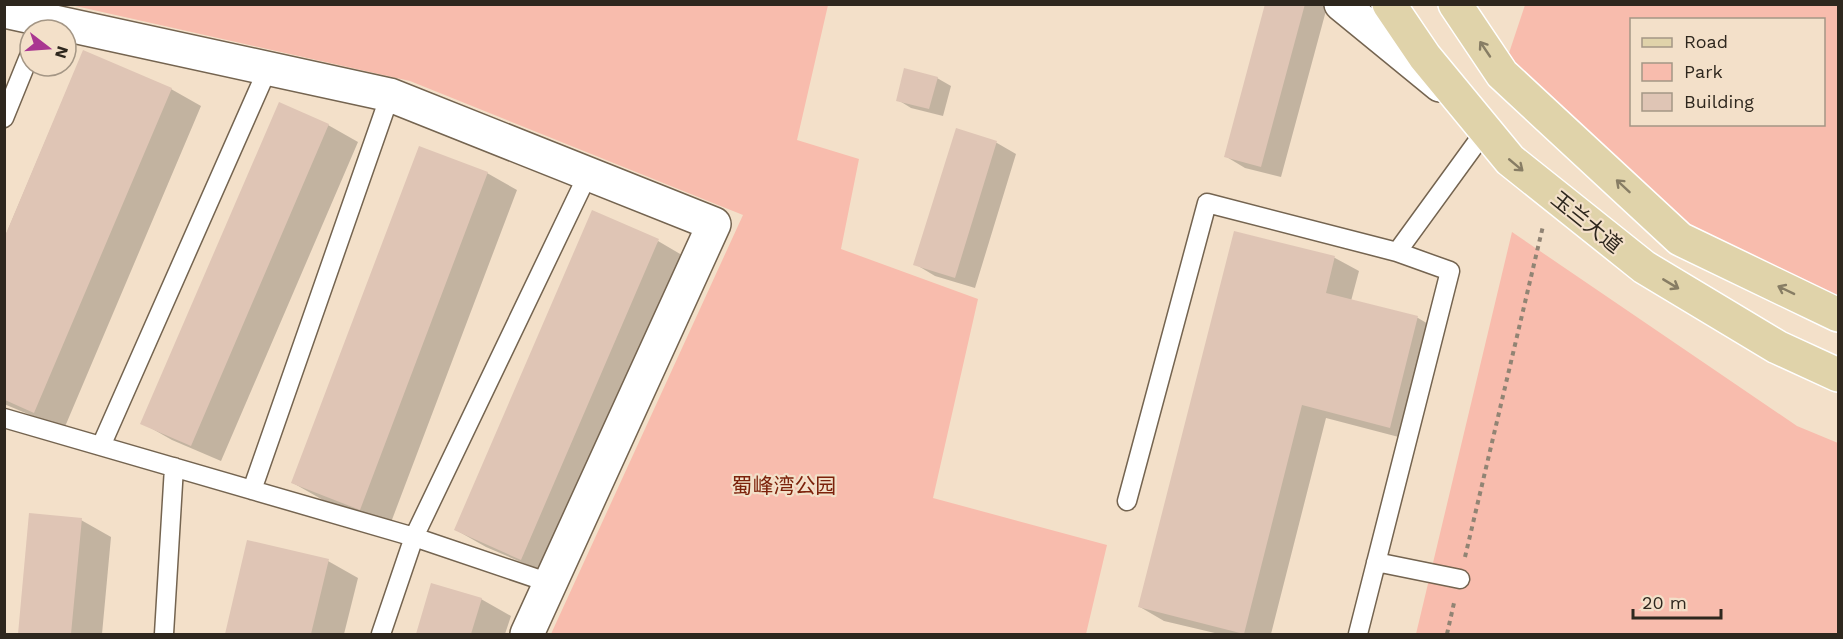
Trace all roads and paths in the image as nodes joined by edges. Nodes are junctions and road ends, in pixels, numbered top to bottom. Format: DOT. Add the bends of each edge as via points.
graph roads {
  1 [pos="1341,4"];
  2 [pos="1389,4"];
  3 [pos="1455,4"];
  4 [pos="4,11"];
  5 [pos="23,18"];
  6 [pos="78,32"];
  7 [pos="268,68"];
  8 [pos="20,78"];
  9 [pos="390,94"];
  10 [pos="4,118"];
  11 [pos="1476,119"];
  12 [pos="588,174"];
  13 [pos="1551,193"];
  14 [pos="1397,252"];
  15 [pos="1839,315"];
  16 [pos="1839,375"];
  17 [pos="4,418"];
  18 [pos="101,446"];
  19 [pos="174,467"];
  20 [pos="252,490"];
  21 [pos="1127,501"];
  22 [pos="414,537"];
  23 [pos="1376,562"];
  24 [pos="1460,579"];
  25 [pos="550,583"];
  26 [pos="164,634"];
  27 [pos="381,634"];
  28 [pos="527,634"];
  29 [pos="1358,634"];
  30 [pos="1447,634"];
  1 -- 11 [label="street"];
  2 -- 11 [label="main road, 玉兰大道" via="1425,57"];
  15 -- 3 [label="main road, one-way" via="1680,239 1502,74"];
  4 -- 5 [label="street"];
  6 -- 7 [label="street"];
  7 -- 9 [label="street"];
  7 -- 18 [label="lane"];
  8 -- 10 [label="lane"];
  9 -- 12 [label="street"];
  9 -- 20 [label="lane"];
  11 -- 13 [label="main road, 玉兰大道, one-way" via="1510,160"];
  11 -- 14 [label="lane"];
  12 -- 22 [label="lane"];
  12 -- 25 [label="street" via="714,224"];
  13 -- 16 [label="main road, 玉兰大道, one-way" via="1644,267 1777,347"];
  13 -- 24 [label="path"];
  14 -- 21 [label="lane" via="1207,203"];
  14 -- 23 [label="lane" via="1450,271"];
  17 -- 18 [label="lane"];
  18 -- 19 [label="lane"];
  19 -- 20 [label="lane"];
  19 -- 26 [label="lane"];
  20 -- 22 [label="lane"];
  22 -- 25 [label="lane"];
  22 -- 27 [label="lane"];
  23 -- 24 [label="lane"];
  23 -- 29 [label="lane"];
  24 -- 30 [label="path"];
  25 -- 28 [label="street"];
}
